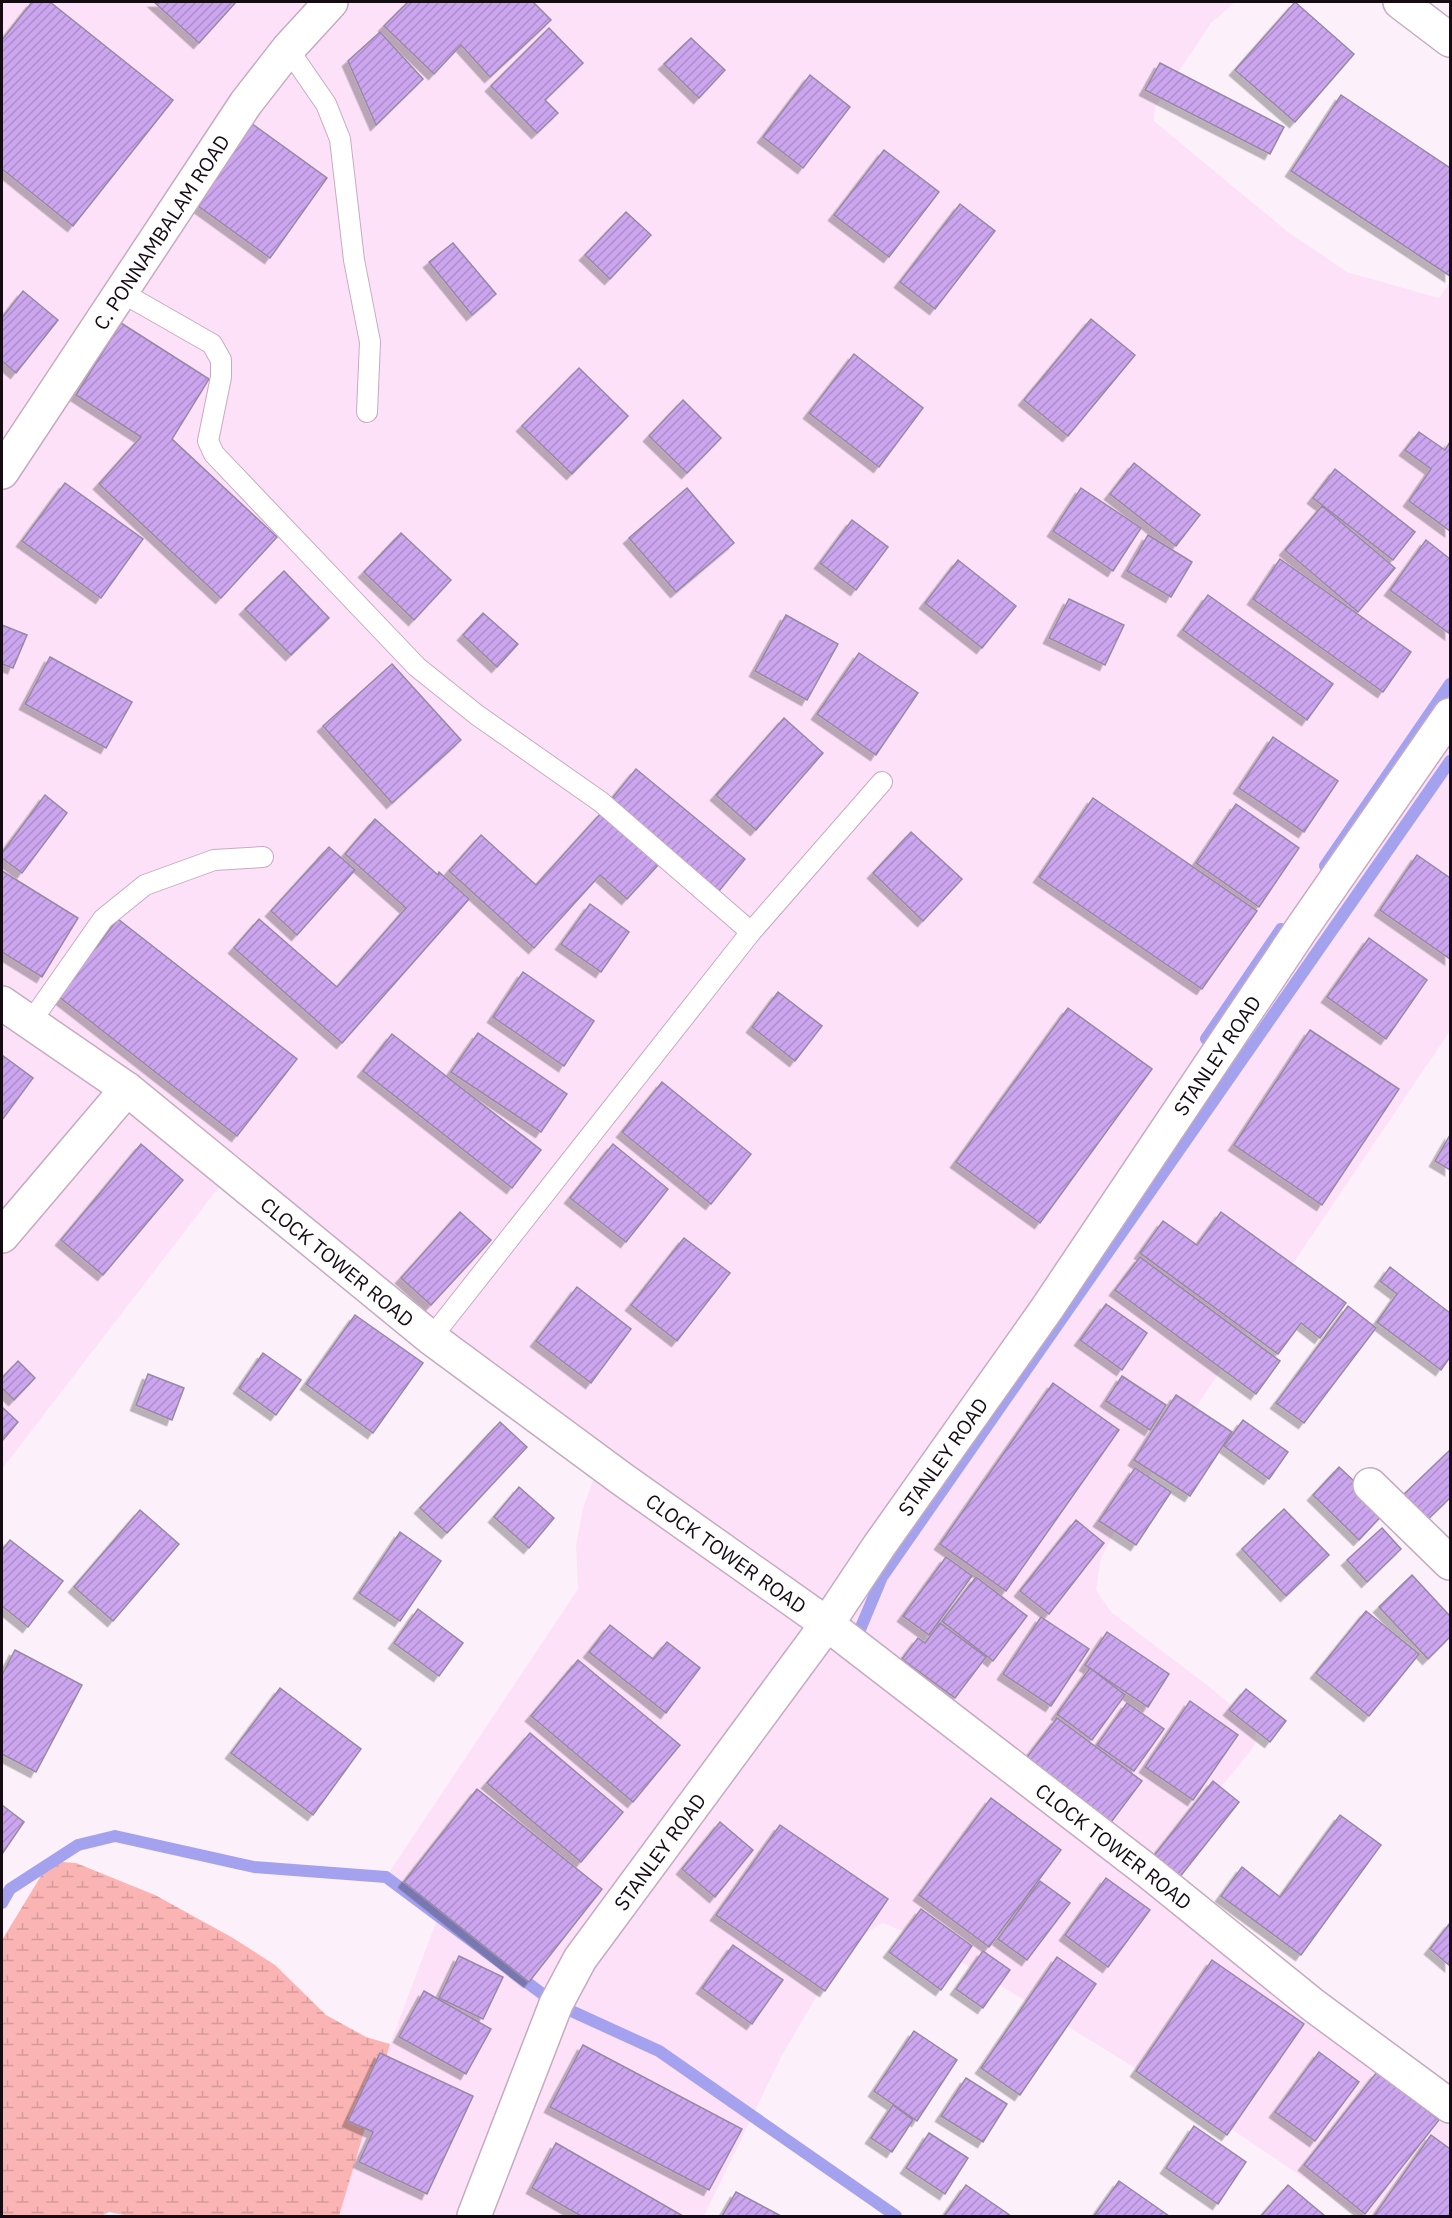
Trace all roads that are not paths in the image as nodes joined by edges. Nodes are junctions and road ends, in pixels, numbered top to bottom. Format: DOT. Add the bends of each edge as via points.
graph roads {
  1 [pos="331,2"];
  2 [pos="1400,2"];
  3 [pos="1450,40"];
  4 [pos="288,49"];
  5 [pos="122,292"];
  6 [pos="367,412"];
  7 [pos="2,472"];
  8 [pos="1450,715"];
  9 [pos="882,782"];
  10 [pos="263,857"];
  11 [pos="751,932"];
  12 [pos="2,1003"];
  13 [pos="30,1023"];
  14 [pos="127,1089"];
  15 [pos="2,1236"];
  16 [pos="431,1338"];
  17 [pos="1370,1485"];
  18 [pos="1450,1563"];
  19 [pos="827,1624"];
  20 [pos="1450,2106"];
  21 [pos="474,2217"];
  1 -- 4 [label="street, C. PONNAMBALAM ROAD"];
  2 -- 3 [label="street"];
  4 -- 5 [label="street, C. PONNAMBALAM ROAD" via="246,103"];
  4 -- 6 [label="lane" via="327,105 340,140 354,260 370,342"];
  5 -- 7 [label="street, C. PONNAMBALAM ROAD"];
  5 -- 11 [label="lane" via="212,344 221,360 208,441 214,454 417,667 477,715 600,802"];
  8 -- 19 [label="street, STANLEY ROAD" via="1046,1310"];
  9 -- 11 [label="lane"];
  10 -- 13 [label="lane" via="214,860 145,885 103,919"];
  11 -- 16 [label="lane"];
  12 -- 13 [label="street, CLOCK TOWER ROAD"];
  13 -- 14 [label="street, CLOCK TOWER ROAD"];
  14 -- 15 [label="street"];
  14 -- 16 [label="street, CLOCK TOWER ROAD"];
  16 -- 19 [label="street, CLOCK TOWER ROAD"];
  17 -- 18 [label="street"];
  19 -- 20 [label="street, CLOCK TOWER ROAD" via="1150,1873 1313,2005"];
  19 -- 21 [label="street, STANLEY ROAD" via="580,1959 556,2004"];
}
